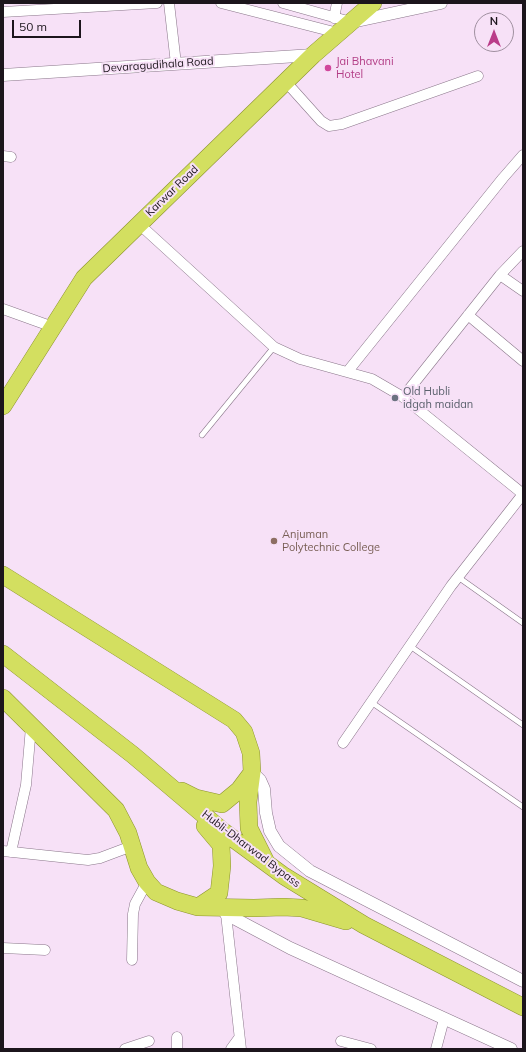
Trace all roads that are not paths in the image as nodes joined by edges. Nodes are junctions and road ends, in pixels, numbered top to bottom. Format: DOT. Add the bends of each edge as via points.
graph roads {
  1 [pos="157,3"];
  2 [pos="169,3"];
  3 [pos="221,3"];
  4 [pos="283,3"];
  5 [pos="337,3"];
  6 [pos="373,3"];
  7 [pos="441,3"];
  8 [pos="3,12"];
  9 [pos="351,22"];
  10 [pos="336,25"];
  11 [pos="313,55"];
  12 [pos="176,64"];
  13 [pos="3,75"];
  14 [pos="478,76"];
  15 [pos="286,82"];
  16 [pos="523,155"];
  17 [pos="139,224"];
  18 [pos="523,251"];
  19 [pos="500,275"];
  20 [pos="523,291"];
  21 [pos="3,309"];
  22 [pos="468,315"];
  23 [pos="53,327"];
  24 [pos="274,347"];
  25 [pos="523,361"];
  26 [pos="348,372"];
  27 [pos="403,397"];
  28 [pos="3,406"];
  29 [pos="202,434"];
  30 [pos="523,494"];
  31 [pos="3,575"];
  32 [pos="458,577"];
  33 [pos="523,623"];
  34 [pos="410,646"];
  35 [pos="3,654"];
  36 [pos="3,698"];
  37 [pos="371,702"];
  38 [pos="523,725"];
  39 [pos="31,726"];
  40 [pos="343,743"];
  41 [pos="252,772"];
  42 [pos="166,783"];
  43 [pos="523,807"];
  44 [pos="132,846"];
  45 [pos="7,851"];
  46 [pos="267,864"];
  47 [pos="147,882"];
  48 [pos="198,907"];
  49 [pos="224,911"];
  50 [pos="364,925"];
  51 [pos="3,948"];
  52 [pos="45,950"];
  53 [pos="132,960"];
  54 [pos="523,981"];
  55 [pos="523,1007"];
  56 [pos="444,1019"];
  57 [pos="177,1037"];
  58 [pos="239,1038"];
  59 [pos="341,1041"];
  60 [pos="149,1042"];
  61 [pos="125,1049"];
  62 [pos="177,1049"];
  63 [pos="231,1049"];
  64 [pos="241,1049"];
  65 [pos="371,1049"];
  66 [pos="436,1049"];
  67 [pos="511,1049"];
  1 -- 8 [label="street"];
  2 -- 12 [label="street"];
  3 -- 10 [label="street"];
  4 -- 10 [label="street"];
  5 -- 10 [label="street"];
  6 -- 9 [label="highway, Karwar Road"];
  7 -- 9 [label="street"];
  9 -- 10 [label="highway, Karwar Road"];
  10 -- 11 [label="highway, Karwar Road"];
  11 -- 12 [label="street, Devaragudihala Road"];
  11 -- 15 [label="highway, Karwar Road"];
  12 -- 13 [label="street, Devaragudihala Road"];
  14 -- 15 [label="street" via="342,124 329,126 321,121"];
  15 -- 17 [label="highway, Karwar Road"];
  16 -- 26 [label="street"];
  17 -- 23 [label="highway, Karwar Road" via="84,278"];
  17 -- 24 [label="street"];
  18 -- 19 [label="street"];
  19 -- 20 [label="street"];
  19 -- 22 [label="street"];
  21 -- 23 [label="street"];
  22 -- 25 [label="street"];
  22 -- 27 [label="street"];
  23 -- 28 [label="highway, Karwar Road"];
  24 -- 26 [label="street" via="300,358"];
  24 -- 29 [label="lane"];
  26 -- 27 [label="street" via="372,379"];
  27 -- 30 [label="street"];
  30 -- 32 [label="street"];
  31 -- 41 [label="highway" via="234,720 244,732 251,753"];
  32 -- 33 [label="lane"];
  32 -- 34 [label="street"];
  34 -- 37 [label="street"];
  34 -- 38 [label="lane"];
  35 -- 42 [label="highway, Hubli-Dharwad Bypass" via="133,754"];
  36 -- 39 [label="highway"];
  37 -- 40 [label="street"];
  37 -- 43 [label="lane"];
  39 -- 44 [label="highway" via="116,810"];
  39 -- 45 [label="street" via="26,785"];
  41 -- 42 [label="highway" via="239,790 222,804 196,798"];
  41 -- 46 [label="highway" via="248,802 249,828"];
  41 -- 54 [label="street" via="264,789 270,831 279,846 310,871"];
  42 -- 46 [label="highway, Hubli-Dharwad Bypass"];
  42 -- 48 [label="highway" via="221,845 219,893"];
  44 -- 45 [label="street" via="88,860"];
  44 -- 47 [label="highway"];
  46 -- 50 [label="highway, Hubli-Dharwad Bypass"];
  47 -- 48 [label="highway" via="156,892"];
  47 -- 53 [label="street" via="135,904 133,914"];
  48 -- 49 [label="highway"];
  49 -- 50 [label="highway" via="283,906 302,908"];
  49 -- 56 [label="street" via="290,948"];
  49 -- 58 [label="street"];
  50 -- 55 [label="highway, Hubli-Dharwad Bypass"];
  51 -- 52 [label="street"];
  56 -- 66 [label="street"];
  56 -- 67 [label="street"];
  57 -- 62 [label="street"];
  58 -- 63 [label="street"];
  58 -- 64 [label="street"];
  59 -- 65 [label="street"];
  60 -- 61 [label="street"];
}
